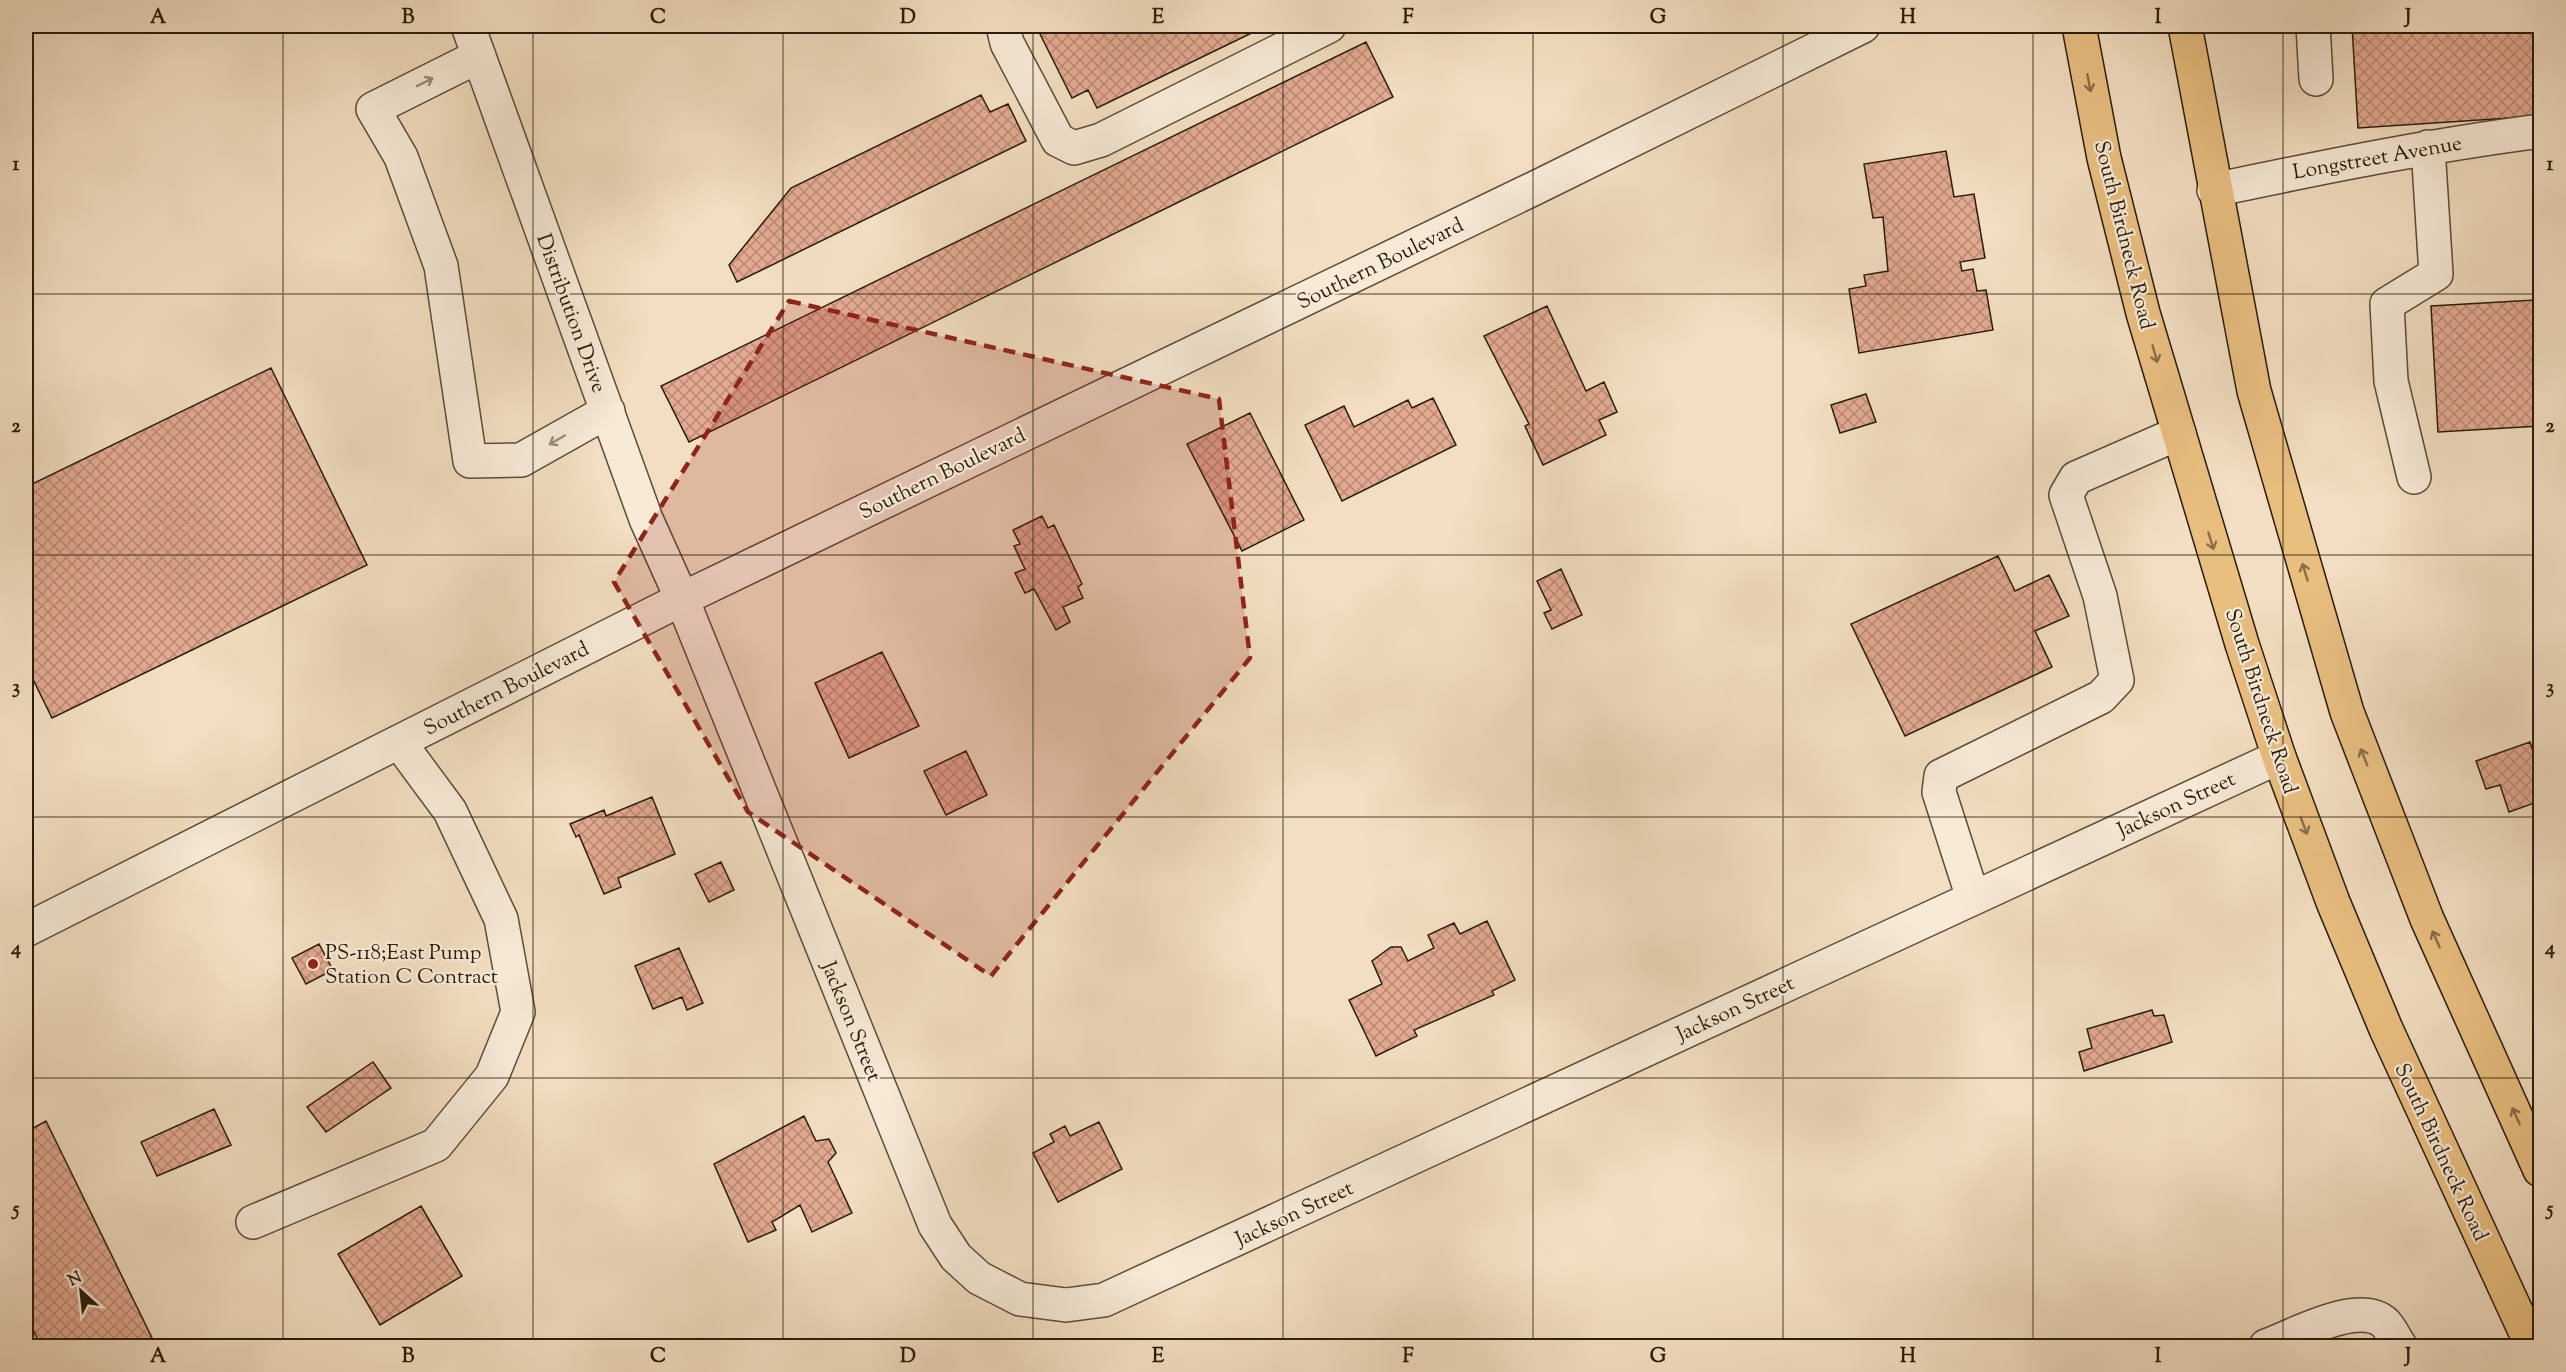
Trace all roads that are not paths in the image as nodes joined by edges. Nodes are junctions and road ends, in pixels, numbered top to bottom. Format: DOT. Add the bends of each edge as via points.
graph roads {
  1 [pos="468,26"];
  2 [pos="1003,26"];
  3 [pos="1329,26"];
  4 [pos="1863,26"];
  5 [pos="2079,26"];
  6 [pos="2185,26"];
  7 [pos="2313,26"];
  8 [pos="479,56"];
  9 [pos="2316,79"];
  10 [pos="2541,131"];
  11 [pos="2428,147"];
  12 [pos="2214,190"];
  13 [pos="608,411"];
  14 [pos="2179,433"];
  15 [pos="2414,477"];
  16 [pos="682,599"];
  17 [pos="399,742"];
  18 [pos="2279,757"];
  19 [pos="1973,898"];
  20 [pos="26,930"];
  21 [pos="2541,1170"];
  22 [pos="252,1222"];
  23 [pos="2266,1347"];
  24 [pos="2400,1347"];
  25 [pos="2532,1347"];
  1 -- 8 [label="street, Distribution Drive"];
  2 -- 3 [label="street" via="1007,43 1058,140 1074,148 1101,140"];
  4 -- 16 [label="street, Southern Boulevard"];
  5 -- 14 [label="main road, South Birdneck Road, one-way" via="2104,158 2143,313"];
  6 -- 12 [label="main road"];
  7 -- 9 [label="street"];
  8 -- 13 [label="street, Distribution Drive"];
  13 -- 8 [label="street, one-way" via="521,460 470,461 441,266 401,157 373,109"];
  10 -- 11 [label="street, Longstreet Avenue"];
  11 -- 12 [label="street, Longstreet Avenue"];
  11 -- 15 [label="street" via="2436,274 2387,304 2391,381"];
  21 -- 12 [label="main road, one-way" via="2427,919 2347,712 2254,391"];
  13 -- 16 [label="street, Distribution Drive" via="646,519"];
  14 -- 18 [label="main road, South Birdneck Road, one-way"];
  14 -- 19 [label="street" via="2076,478 2066,495 2100,596 2117,680 2101,697 1941,776 1938,792"];
  16 -- 17 [label="street, Southern Boulevard"];
  16 -- 19 [label="street, Jackson Street" via="935,1225 956,1257 979,1278 1020,1299 1066,1305 1104,1300"];
  17 -- 20 [label="street, Southern Boulevard"];
  17 -- 22 [label="street" via="450,811 501,919 518,1012 492,1076 436,1145"];
  18 -- 19 [label="street, Jackson Street"];
  18 -- 25 [label="main road, South Birdneck Road, one-way" via="2386,1029"];
  23 -- 24 [label="street" via="2350,1314 2384,1322"];
}
